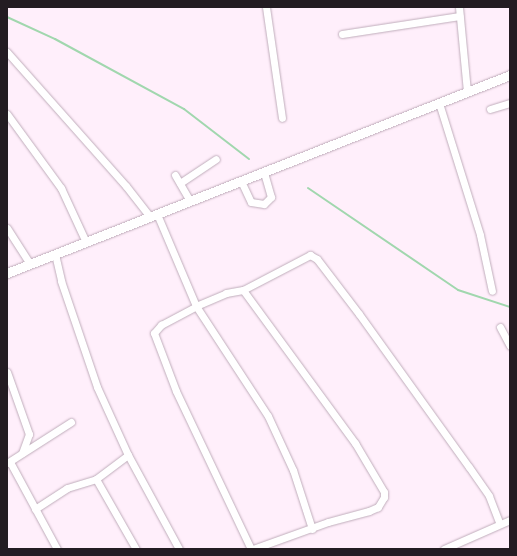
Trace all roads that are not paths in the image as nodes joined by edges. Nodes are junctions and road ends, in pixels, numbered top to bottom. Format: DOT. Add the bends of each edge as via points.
graph roads {
  1 [pos="266,7"];
  2 [pos="458,7"];
  3 [pos="460,16"];
  4 [pos="342,34"];
  5 [pos="7,52"];
  6 [pos="510,75"];
  7 [pos="467,92"];
  8 [pos="439,103"];
  9 [pos="510,103"];
  10 [pos="490,109"];
  11 [pos="7,114"];
  12 [pos="282,118"];
  13 [pos="216,159"];
  14 [pos="264,172"];
  15 [pos="175,175"];
  16 [pos="240,181"];
  17 [pos="180,183"];
  18 [pos="190,201"];
  19 [pos="153,216"];
  20 [pos="7,228"];
  21 [pos="86,242"];
  22 [pos="55,254"];
  23 [pos="30,264"];
  24 [pos="7,273"];
  25 [pos="243,290"];
  26 [pos="492,291"];
  27 [pos="196,306"];
  28 [pos="500,327"];
  29 [pos="510,346"];
  30 [pos="7,372"];
  31 [pos="71,422"];
  32 [pos="29,434"];
  33 [pos="38,442"];
  34 [pos="22,453"];
  35 [pos="128,455"];
  36 [pos="8,463"];
  37 [pos="96,479"];
  38 [pos="35,509"];
  39 [pos="510,520"];
  40 [pos="500,524"];
  41 [pos="312,529"];
  42 [pos="57,549"];
  43 [pos="136,549"];
  44 [pos="179,549"];
  45 [pos="252,549"];
  46 [pos="444,549"];
  1 -- 12 [label="street"];
  2 -- 3 [label="street"];
  3 -- 4 [label="street"];
  3 -- 7 [label="street"];
  5 -- 19 [label="street"];
  6 -- 7 [label="main road"];
  7 -- 8 [label="main road"];
  8 -- 14 [label="main road"];
  8 -- 26 [label="street" via="480,235"];
  9 -- 10 [label="street"];
  11 -- 21 [label="street" via="61,188"];
  13 -- 17 [label="street"];
  14 -- 16 [label="main road"];
  14 -- 16 [label="street" via="271,197 264,204 251,202"];
  15 -- 17 [label="street"];
  16 -- 18 [label="main road"];
  17 -- 18 [label="street"];
  18 -- 19 [label="main road"];
  19 -- 21 [label="main road"];
  19 -- 27 [label="street"];
  20 -- 23 [label="street"];
  21 -- 22 [label="main road"];
  22 -- 23 [label="main road"];
  22 -- 35 [label="street" via="61,281 97,387"];
  23 -- 24 [label="main road"];
  25 -- 27 [label="street" via="226,293"];
  25 -- 40 [label="street" via="305,256 310,254 317,259 489,496"];
  25 -- 41 [label="street" via="355,443 384,492 383,501 378,507"];
  27 -- 41 [label="street" via="268,416 293,470"];
  27 -- 45 [label="street" via="155,329 154,337"];
  28 -- 29 [label="street"];
  30 -- 32 [label="street"];
  31 -- 33 [label="street"];
  32 -- 33 [label="street"];
  32 -- 34 [label="street"];
  33 -- 34 [label="street"];
  34 -- 36 [label="street"];
  35 -- 37 [label="street"];
  35 -- 44 [label="street"];
  36 -- 38 [label="street"];
  37 -- 38 [label="street" via="67,488"];
  37 -- 43 [label="street"];
  38 -- 42 [label="street"];
  39 -- 40 [label="street"];
  40 -- 46 [label="street"];
  41 -- 45 [label="street"];
}
